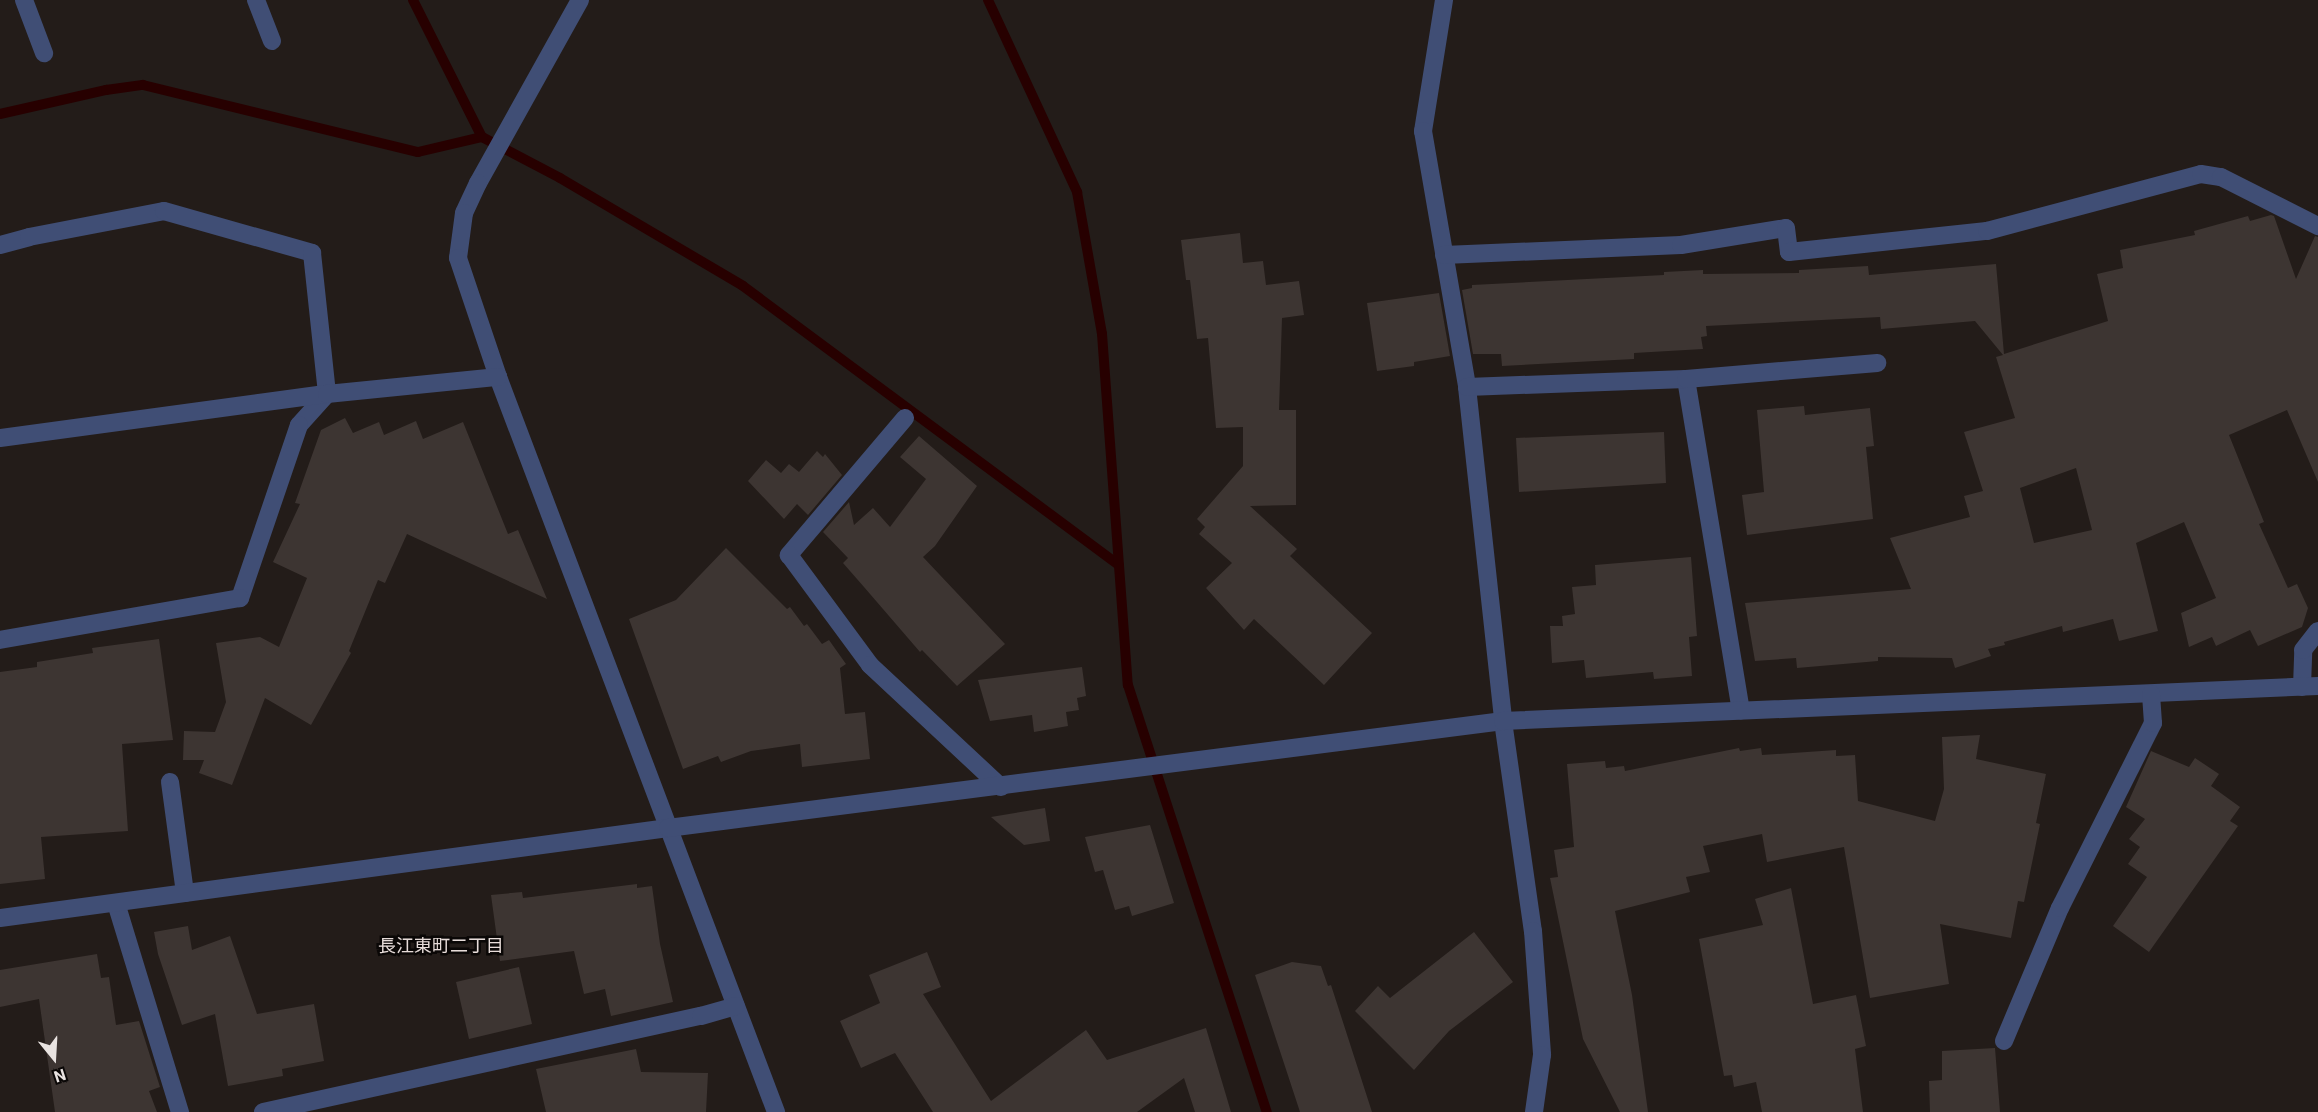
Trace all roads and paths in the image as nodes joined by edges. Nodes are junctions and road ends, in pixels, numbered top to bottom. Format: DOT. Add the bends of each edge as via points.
graph roads {
  1 [pos="24,0"];
  2 [pos="256,0"];
  3 [pos="580,0"];
  4 [pos="1444,0"];
  5 [pos="272,41"];
  6 [pos="44,53"];
  7 [pos="2318,226"];
  8 [pos="0,245"];
  9 [pos="1444,255"];
  10 [pos="1877,363"];
  11 [pos="498,377"];
  12 [pos="1686,379"];
  13 [pos="1467,387"];
  14 [pos="327,394"];
  15 [pos="904,418"];
  16 [pos="0,438"];
  17 [pos="2318,631"];
  18 [pos="0,640"];
  19 [pos="2310,686"];
  20 [pos="2151,694"];
  21 [pos="1741,710"];
  22 [pos="1503,722"];
  23 [pos="170,782"];
  24 [pos="1001,787"];
  25 [pos="668,828"];
  26 [pos="185,893"];
  27 [pos="116,903"];
  28 [pos="0,918"];
  29 [pos="736,1006"];
  30 [pos="2004,1041"];
  31 [pos="180,1112"];
  32 [pos="263,1112"];
  33 [pos="776,1112"];
  34 [pos="1534,1112"];
  1 -- 6 [label="street"];
  2 -- 5 [label="street"];
  3 -- 11 [label="street" via="464,213 458,258"];
  4 -- 9 [label="street" via="1423,131"];
  7 -- 9 [label="street" via="2221,177 2201,174 1987,231 1789,252 1786,228 1681,245"];
  8 -- 14 [label="street" via="164,211 312,253"];
  9 -- 13 [label="street"];
  10 -- 12 [label="street"];
  11 -- 14 [label="street"];
  11 -- 25 [label="street"];
  12 -- 13 [label="street"];
  12 -- 21 [label="street"];
  13 -- 22 [label="street"];
  14 -- 16 [label="street"];
  14 -- 18 [label="street" via="299,424 240,598"];
  15 -- 24 [label="street" via="789,555 870,665"];
  17 -- 19 [label="street" via="2303,650"];
  19 -- 20 [label="street"];
  20 -- 21 [label="street"];
  20 -- 30 [label="street" via="2153,723 2060,908"];
  21 -- 22 [label="street"];
  22 -- 24 [label="street"];
  22 -- 34 [label="street" via="1533,931 1542,1055"];
  23 -- 26 [label="street"];
  24 -- 25 [label="street"];
  25 -- 26 [label="street"];
  25 -- 29 [label="street"];
  26 -- 27 [label="street"];
  27 -- 28 [label="street"];
  27 -- 31 [label="street"];
  29 -- 32 [label="street"];
  29 -- 33 [label="street"];
}
